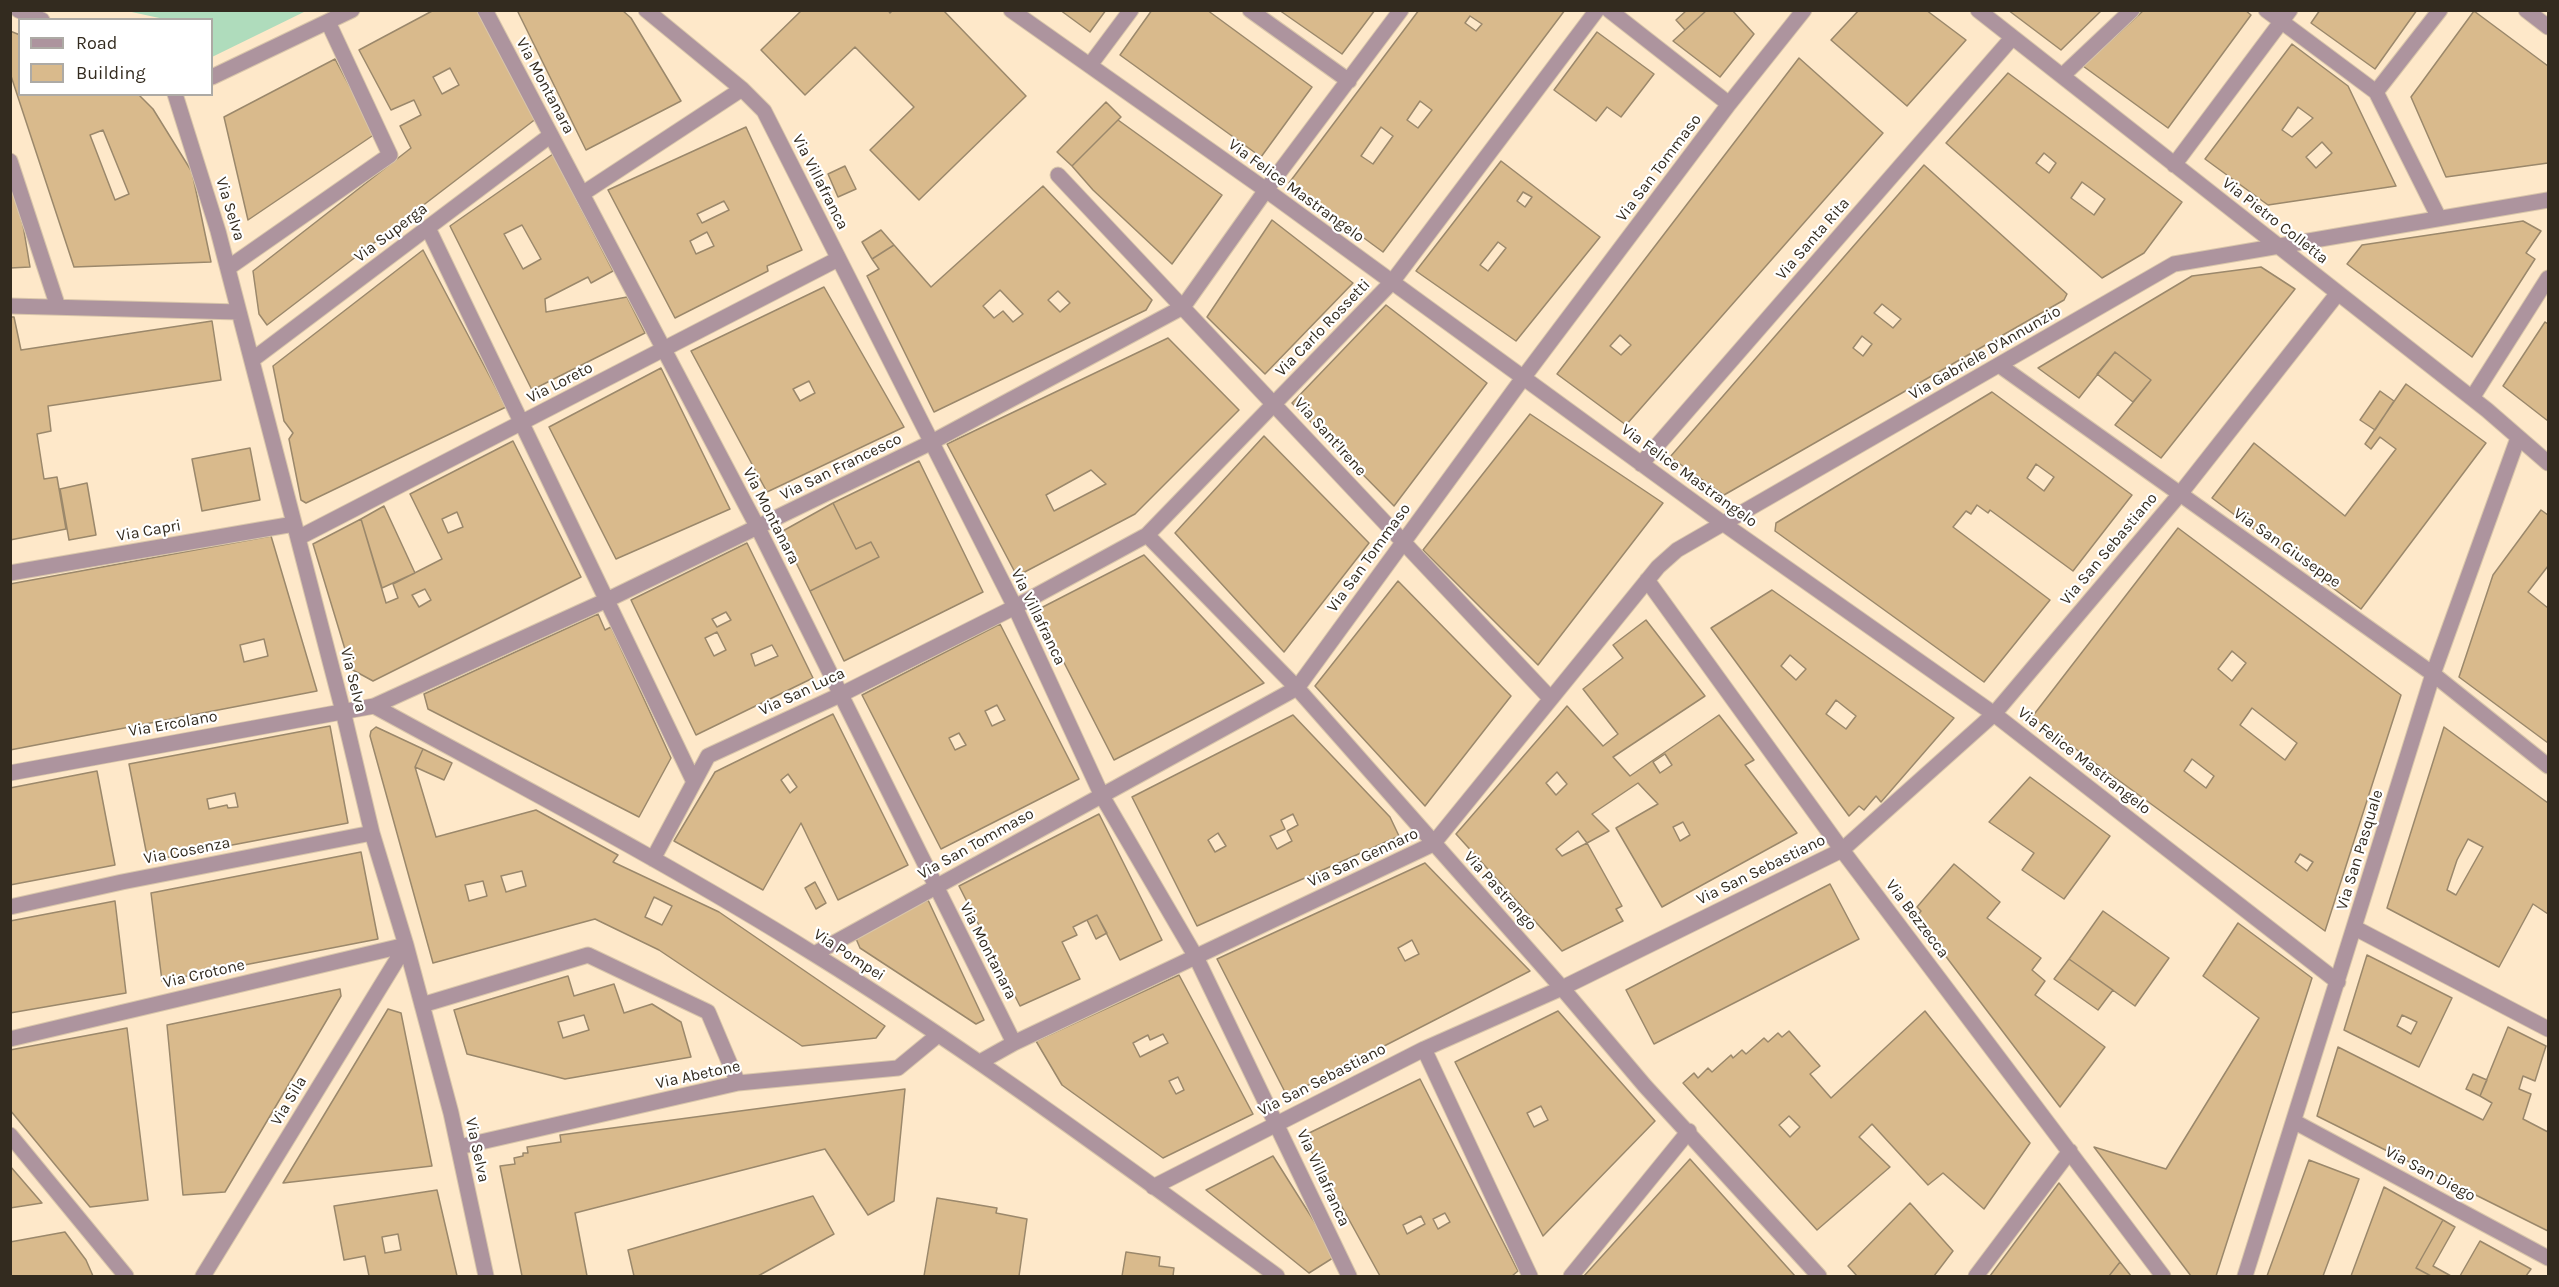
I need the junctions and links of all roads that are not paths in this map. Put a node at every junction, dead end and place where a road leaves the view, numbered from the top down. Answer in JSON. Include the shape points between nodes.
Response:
{"nodes":[{"id":1,"x":18,"y":10,"type":"edge"},
{"id":2,"x":352,"y":10,"type":"edge"},
{"id":3,"x":485,"y":10,"type":"edge"},
{"id":4,"x":646,"y":10,"type":"edge"},
{"id":5,"x":1011,"y":10,"type":"edge"},
{"id":6,"x":1131,"y":10,"type":"edge"},
{"id":7,"x":1250,"y":10,"type":"edge"},
{"id":8,"x":1401,"y":10,"type":"edge"},
{"id":9,"x":1597,"y":10,"type":"edge"},
{"id":10,"x":1609,"y":10,"type":"edge"},
{"id":11,"x":1804,"y":10,"type":"edge"},
{"id":12,"x":1978,"y":10,"type":"edge"},
{"id":13,"x":2132,"y":10,"type":"edge"},
{"id":14,"x":2266,"y":10,"type":"edge"},
{"id":15,"x":2439,"y":10,"type":"edge"},
{"id":16,"x":2526,"y":10,"type":"edge"},
{"id":17,"x":2286,"y":16,"type":"edge"},
{"id":18,"x":37,"y":18,"type":"edge"},
{"id":19,"x":328,"y":22,"type":"junction"},
{"id":20,"x":2548,"y":27,"type":"edge"},
{"id":21,"x":2012,"y":38,"type":"junction"},
{"id":22,"x":1090,"y":65,"type":"junction"},
{"id":23,"x":2062,"y":76,"type":"junction"},
{"id":24,"x":213,"y":77,"type":"edge"},
{"id":25,"x":1348,"y":81,"type":"junction"},
{"id":26,"x":742,"y":89,"type":"junction"},
{"id":27,"x":2376,"y":92,"type":"junction"},
{"id":28,"x":177,"y":96,"type":"edge"},
{"id":29,"x":1729,"y":104,"type":"junction"},
{"id":30,"x":551,"y":135,"type":"junction"},
{"id":31,"x":10,"y":161,"type":"edge"},
{"id":32,"x":2174,"y":165,"type":"junction"},
{"id":33,"x":1058,"y":175,"type":"dead end"},
{"id":34,"x":1266,"y":190,"type":"junction"},
{"id":35,"x":582,"y":194,"type":"junction"},
{"id":36,"x":2548,"y":200,"type":"edge"},
{"id":37,"x":2439,"y":218,"type":"junction"},
{"id":38,"x":428,"y":228,"type":"junction"},
{"id":39,"x":2276,"y":245,"type":"junction"},
{"id":40,"x":838,"y":259,"type":"junction"},
{"id":41,"x":228,"y":268,"type":"junction"},
{"id":42,"x":2548,"y":278,"type":"edge"},
{"id":43,"x":1392,"y":282,"type":"junction"},
{"id":44,"x":2338,"y":293,"type":"junction"},
{"id":45,"x":10,"y":306,"type":"edge"},
{"id":46,"x":58,"y":307,"type":"junction"},
{"id":47,"x":1183,"y":307,"type":"junction"},
{"id":48,"x":239,"y":312,"type":"junction"},
{"id":49,"x":664,"y":349,"type":"junction"},
{"id":50,"x":252,"y":360,"type":"junction"},
{"id":51,"x":1999,"y":365,"type":"junction"},
{"id":52,"x":1523,"y":378,"type":"junction"},
{"id":53,"x":2472,"y":398,"type":"junction"},
{"id":54,"x":1275,"y":404,"type":"junction"},
{"id":55,"x":522,"y":423,"type":"junction"},
{"id":56,"x":2518,"y":438,"type":"junction"},
{"id":57,"x":930,"y":443,"type":"junction"},
{"id":58,"x":2548,"y":463,"type":"edge"},
{"id":59,"x":1641,"y":464,"type":"junction"},
{"id":60,"x":2180,"y":494,"type":"junction"},
{"id":61,"x":1724,"y":524,"type":"junction"},
{"id":62,"x":758,"y":528,"type":"junction"},
{"id":63,"x":296,"y":531,"type":"junction"},
{"id":64,"x":1147,"y":535,"type":"junction"},
{"id":65,"x":1401,"y":543,"type":"junction"},
{"id":66,"x":10,"y":573,"type":"edge"},
{"id":67,"x":1647,"y":580,"type":"junction"},
{"id":68,"x":607,"y":600,"type":"junction"},
{"id":69,"x":1015,"y":607,"type":"junction"},
{"id":70,"x":2433,"y":674,"type":"junction"},
{"id":71,"x":1297,"y":688,"type":"junction"},
{"id":72,"x":840,"y":695,"type":"junction"},
{"id":73,"x":1550,"y":698,"type":"junction"},
{"id":74,"x":374,"y":706,"type":"junction"},
{"id":75,"x":343,"y":711,"type":"junction"},
{"id":76,"x":1994,"y":714,"type":"junction"},
{"id":77,"x":2548,"y":766,"type":"edge"},
{"id":78,"x":10,"y":773,"type":"edge"},
{"id":79,"x":694,"y":782,"type":"junction"},
{"id":80,"x":1102,"y":796,"type":"junction"},
{"id":81,"x":372,"y":833,"type":"junction"},
{"id":82,"x":1434,"y":844,"type":"junction"},
{"id":83,"x":1842,"y":850,"type":"junction"},
{"id":84,"x":653,"y":859,"type":"junction"},
{"id":85,"x":935,"y":887,"type":"junction"},
{"id":86,"x":10,"y":907,"type":"edge"},
{"id":87,"x":2355,"y":928,"type":"junction"},
{"id":88,"x":406,"y":945,"type":"junction"},
{"id":89,"x":814,"y":954,"type":"junction"},
{"id":90,"x":1196,"y":957,"type":"junction"},
{"id":91,"x":2338,"y":982,"type":"junction"},
{"id":92,"x":1562,"y":988,"type":"junction"},
{"id":93,"x":422,"y":1005,"type":"junction"},
{"id":94,"x":2548,"y":1029,"type":"edge"},
{"id":95,"x":938,"y":1035,"type":"junction"},
{"id":96,"x":10,"y":1039,"type":"edge"},
{"id":97,"x":1014,"y":1043,"type":"junction"},
{"id":98,"x":1424,"y":1049,"type":"junction"},
{"id":99,"x":980,"y":1062,"type":"junction"},
{"id":100,"x":738,"y":1083,"type":"junction"},
{"id":101,"x":2295,"y":1122,"type":"junction"},
{"id":102,"x":1276,"y":1123,"type":"junction"},
{"id":103,"x":1689,"y":1131,"type":"junction"},
{"id":104,"x":10,"y":1135,"type":"edge"},
{"id":105,"x":459,"y":1147,"type":"junction"},
{"id":106,"x":2070,"y":1151,"type":"junction"},
{"id":107,"x":1153,"y":1187,"type":"junction"},
{"id":108,"x":2548,"y":1258,"type":"edge"},
{"id":109,"x":126,"y":1276,"type":"edge"},
{"id":110,"x":203,"y":1276,"type":"edge"},
{"id":111,"x":486,"y":1276,"type":"edge"},
{"id":112,"x":1277,"y":1276,"type":"edge"},
{"id":113,"x":1349,"y":1276,"type":"edge"},
{"id":114,"x":1530,"y":1276,"type":"edge"},
{"id":115,"x":1571,"y":1276,"type":"edge"},
{"id":116,"x":1819,"y":1276,"type":"edge"},
{"id":117,"x":1976,"y":1276,"type":"edge"},
{"id":118,"x":2163,"y":1276,"type":"edge"},
{"id":119,"x":2245,"y":1276,"type":"edge"}],
"edges":[{"from":1,"to":18,"type":"street"},
{"from":2,"to":19,"type":"street"},
{"from":3,"to":30,"type":"street","name":"Via Montanara"},
{"from":4,"to":26,"type":"street","name":"Via Villafranca"},
{"from":5,"to":22,"type":"street","name":"Via Felice Mastrangelo"},
{"from":6,"to":22,"type":"street"},
{"from":7,"to":25,"type":"street"},
{"from":8,"to":25,"type":"street","name":"Via San Francesco"},
{"from":9,"to":43,"type":"street","name":"Via Carlo Rossetti"},
{"from":10,"to":29,"type":"street"},
{"from":11,"to":29,"type":"street","name":"Via San Tommaso"},
{"from":12,"to":21,"type":"street","name":"Via Pietro Colletta"},
{"from":13,"to":23,"type":"street"},
{"from":14,"to":17,"type":"street"},
{"from":15,"to":27,"type":"street"},
{"from":16,"to":20,"type":"street"},
{"from":17,"to":27,"type":"street"},
{"from":17,"to":32,"type":"street"},
{"from":19,"to":24,"type":"street"},
{"from":19,"to":41,"type":"street","via":[[390,155]]},
{"from":21,"to":23,"type":"street","name":"Via Pietro Colletta"},
{"from":21,"to":59,"type":"street","name":"Via Santa Rita"},
{"from":22,"to":34,"type":"street","name":"Via Felice Mastrangelo"},
{"from":23,"to":32,"type":"street","name":"Via Pietro Colletta"},
{"from":25,"to":34,"type":"street","name":"Via San Francesco"},
{"from":26,"to":35,"type":"street"},
{"from":26,"to":40,"type":"street","name":"Via Villafranca","via":[[764,111]]},
{"from":27,"to":37,"type":"street"},
{"from":28,"to":41,"type":"street","name":"Via Selva"},
{"from":29,"to":52,"type":"street","name":"Via San Tommaso"},
{"from":30,"to":35,"type":"street","name":"Via Montanara"},
{"from":30,"to":38,"type":"street","name":"Via Superga"},
{"from":31,"to":46,"type":"street"},
{"from":32,"to":39,"type":"street","name":"Via Pietro Colletta"},
{"from":33,"to":47,"type":"street","name":"Via Sant'Irene"},
{"from":34,"to":43,"type":"street","name":"Via Felice Mastrangelo"},
{"from":34,"to":47,"type":"street","name":"Via San Francesco"},
{"from":35,"to":49,"type":"street","name":"Via Montanara"},
{"from":36,"to":37,"type":"street","name":"Via Gabriele D'Annunzio"},
{"from":37,"to":39,"type":"street","name":"Via Gabriele D'Annunzio"},
{"from":38,"to":50,"type":"street","name":"Via Superga"},
{"from":38,"to":55,"type":"street"},
{"from":39,"to":44,"type":"street","name":"Via Pietro Colletta"},
{"from":39,"to":51,"type":"street","name":"Via Gabriele D'Annunzio","via":[[2174,264]]},
{"from":40,"to":49,"type":"street","name":"Via Loreto"},
{"from":40,"to":57,"type":"street","name":"Via Villafranca"},
{"from":41,"to":48,"type":"street","name":"Via Selva"},
{"from":42,"to":53,"type":"street"},
{"from":43,"to":52,"type":"street","name":"Via Felice Mastrangelo"},
{"from":43,"to":54,"type":"street","name":"Via Carlo Rossetti"},
{"from":44,"to":53,"type":"street","name":"Via Pietro Colletta"},
{"from":44,"to":60,"type":"street","name":"Via San Sebastiano"},
{"from":45,"to":46,"type":"street"},
{"from":46,"to":48,"type":"street"},
{"from":47,"to":54,"type":"street","name":"Via Sant'Irene"},
{"from":47,"to":57,"type":"street","name":"Via San Francesco"},
{"from":48,"to":50,"type":"street","name":"Via Selva"},
{"from":49,"to":55,"type":"street","name":"Via Loreto"},
{"from":49,"to":62,"type":"street","name":"Via Montanara"},
{"from":50,"to":63,"type":"street","name":"Via Selva"},
{"from":51,"to":60,"type":"street","name":"Via San Giuseppe"},
{"from":51,"to":61,"type":"street","name":"Via Gabriele D'Annunzio"},
{"from":52,"to":59,"type":"street","name":"Via Felice Mastrangelo"},
{"from":52,"to":65,"type":"street","name":"Via San Tommaso"},
{"from":53,"to":56,"type":"street","name":"Via Pietro Colletta"},
{"from":54,"to":64,"type":"street","name":"Via Carlo Rossetti"},
{"from":54,"to":65,"type":"street","name":"Via Sant'Irene"},
{"from":55,"to":63,"type":"street","name":"Via Loreto"},
{"from":55,"to":68,"type":"street"},
{"from":56,"to":58,"type":"street","name":"Via Pietro Colletta"},
{"from":56,"to":70,"type":"street","name":"Via San Pasquale"},
{"from":57,"to":62,"type":"street","name":"Via San Francesco"},
{"from":57,"to":69,"type":"street","name":"Via Villafranca"},
{"from":59,"to":61,"type":"street","name":"Via Felice Mastrangelo"},
{"from":60,"to":70,"type":"street","name":"Via San Giuseppe"},
{"from":60,"to":76,"type":"street","name":"Via San Sebastiano"},
{"from":61,"to":67,"type":"street","name":"Via San Gennaro","via":[[1677,550]]},
{"from":61,"to":76,"type":"street","name":"Via Felice Mastrangelo"},
{"from":62,"to":68,"type":"street","name":"Via San Francesco"},
{"from":62,"to":72,"type":"street","name":"Via Montanara"},
{"from":63,"to":66,"type":"street","name":"Via Capri"},
{"from":63,"to":75,"type":"street","name":"Via Selva"},
{"from":64,"to":69,"type":"street","name":"Via Carlo Rossetti"},
{"from":64,"to":71,"type":"street","name":"Via Pastrengo"},
{"from":65,"to":71,"type":"street","name":"Via San Tommaso"},
{"from":65,"to":73,"type":"street","name":"Via Sant'Irene"},
{"from":67,"to":73,"type":"street","name":"Via San Gennaro"},
{"from":67,"to":83,"type":"street","name":"Via Bezzecca"},
{"from":68,"to":74,"type":"street","name":"Via San Francesco"},
{"from":68,"to":79,"type":"street"},
{"from":69,"to":72,"type":"street","name":"Via San Luca"},
{"from":69,"to":80,"type":"street","name":"Via Villafranca"},
{"from":70,"to":77,"type":"street","name":"Via San Giuseppe"},
{"from":70,"to":87,"type":"street","name":"Via San Pasquale"},
{"from":71,"to":80,"type":"street","name":"Via San Tommaso"},
{"from":71,"to":82,"type":"street","name":"Via Pastrengo"},
{"from":72,"to":79,"type":"street","name":"Via San Luca","via":[[708,756]]},
{"from":72,"to":85,"type":"street","name":"Via Montanara"},
{"from":73,"to":82,"type":"street","name":"Via San Gennaro"},
{"from":74,"to":75,"type":"street","name":"Via San Francesco"},
{"from":74,"to":84,"type":"street","name":"Via Pompei"},
{"from":75,"to":78,"type":"street","name":"Via Ercolano"},
{"from":75,"to":81,"type":"street","name":"Via Selva"},
{"from":76,"to":83,"type":"street","name":"Via San Sebastiano"},
{"from":76,"to":91,"type":"street","name":"Via Felice Mastrangelo"},
{"from":79,"to":84,"type":"street","name":"Via San Luca"},
{"from":80,"to":85,"type":"street","name":"Via San Tommaso"},
{"from":80,"to":90,"type":"street","name":"Via Villafranca"},
{"from":81,"to":86,"type":"street","name":"Via Cosenza"},
{"from":81,"to":88,"type":"street","name":"Via Selva"},
{"from":82,"to":90,"type":"street","name":"Via San Gennaro"},
{"from":82,"to":92,"type":"street","name":"Via Pastrengo"},
{"from":83,"to":92,"type":"street","name":"Via San Sebastiano"},
{"from":83,"to":106,"type":"street","name":"Via Bezzecca"},
{"from":84,"to":89,"type":"street","name":"Via Pompei"},
{"from":85,"to":89,"type":"street","name":"Via San Tommaso"},
{"from":85,"to":97,"type":"street","name":"Via Montanara"},
{"from":87,"to":91,"type":"street","name":"Via San Pasquale"},
{"from":87,"to":94,"type":"street"},
{"from":88,"to":93,"type":"street","name":"Via Selva"},
{"from":88,"to":96,"type":"street","name":"Via Crotone"},
{"from":88,"to":110,"type":"street","name":"Via Sila"},
{"from":89,"to":95,"type":"street","name":"Via Pompei"},
{"from":90,"to":97,"type":"street","name":"Via San Gennaro"},
{"from":90,"to":102,"type":"street","name":"Via Villafranca"},
{"from":91,"to":101,"type":"street","name":"Via San Pasquale"},
{"from":92,"to":98,"type":"street","name":"Via San Sebastiano"},
{"from":92,"to":103,"type":"street","name":"Via Pastrengo","via":[[1645,1086]]},
{"from":93,"to":100,"type":"street","via":[[588,955],[708,1012]]},
{"from":93,"to":105,"type":"street","name":"Via Selva"},
{"from":95,"to":99,"type":"street","name":"Via Pompei"},
{"from":95,"to":100,"type":"street","name":"Via Abetone","via":[[898,1068]]},
{"from":97,"to":99,"type":"street","name":"Via San Gennaro"},
{"from":98,"to":102,"type":"street","name":"Via San Sebastiano"},
{"from":98,"to":114,"type":"street"},
{"from":99,"to":107,"type":"street","name":"Via Pompei"},
{"from":100,"to":105,"type":"street","name":"Via Abetone"},
{"from":101,"to":108,"type":"street","name":"Via San Diego"},
{"from":101,"to":119,"type":"street","name":"Via San Pasquale"},
{"from":102,"to":107,"type":"street","name":"Via San Sebastiano"},
{"from":102,"to":113,"type":"street","name":"Via Villafranca"},
{"from":103,"to":115,"type":"street"},
{"from":103,"to":116,"type":"street","name":"Via Pastrengo"},
{"from":104,"to":109,"type":"street"},
{"from":105,"to":111,"type":"street","name":"Via Selva"},
{"from":106,"to":117,"type":"street"},
{"from":106,"to":118,"type":"street","name":"Via Bezzecca"},
{"from":107,"to":112,"type":"street","name":"Via Pompei"}]}
